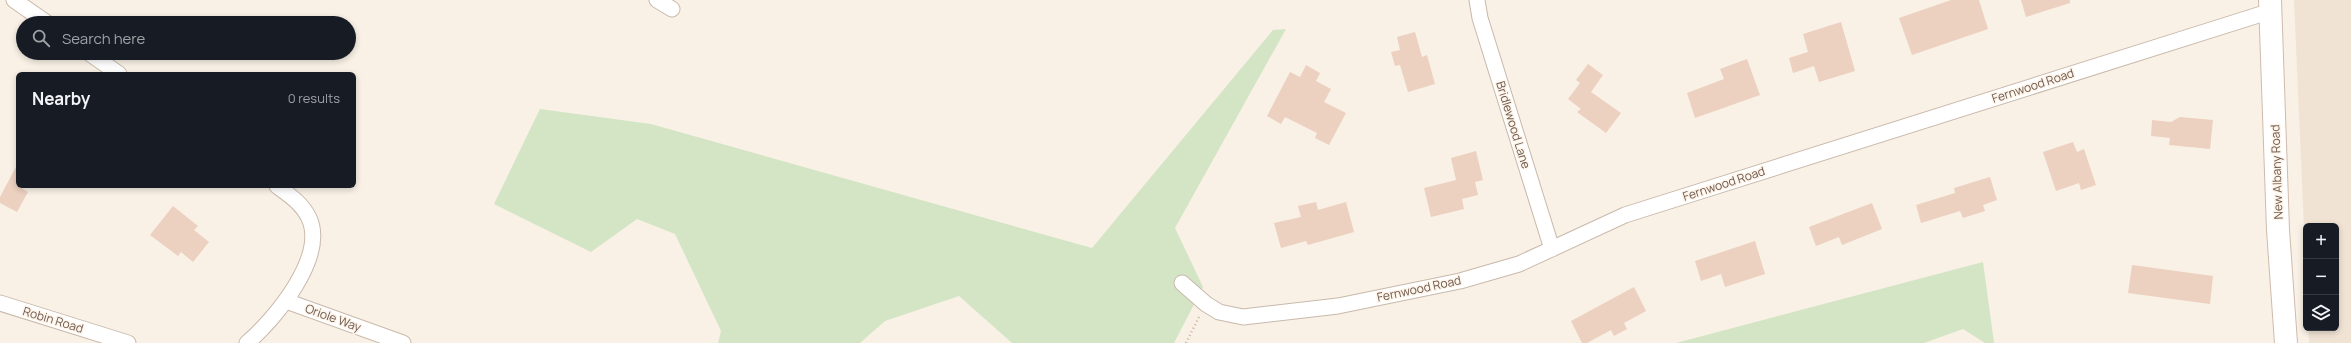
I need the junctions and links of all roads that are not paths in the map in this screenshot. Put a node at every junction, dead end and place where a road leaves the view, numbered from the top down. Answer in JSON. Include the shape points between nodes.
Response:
{"nodes":[{"id":1,"x":14,"y":0,"type":"edge"},
{"id":2,"x":657,"y":0,"type":"edge"},
{"id":3,"x":1478,"y":0,"type":"edge"},
{"id":4,"x":2270,"y":5,"type":"edge"},
{"id":5,"x":672,"y":9,"type":"dead end"},
{"id":6,"x":37,"y":16,"type":"edge"},
{"id":7,"x":99,"y":60,"type":"edge"},
{"id":8,"x":116,"y":72,"type":"edge"},
{"id":9,"x":280,"y":188,"type":"edge"},
{"id":10,"x":1552,"y":249,"type":"junction"},
{"id":11,"x":1182,"y":283,"type":"dead end"},
{"id":12,"x":286,"y":301,"type":"junction"},
{"id":13,"x":0,"y":304,"type":"edge"},
{"id":14,"x":128,"y":343,"type":"edge"},
{"id":15,"x":247,"y":343,"type":"edge"},
{"id":16,"x":403,"y":343,"type":"edge"},
{"id":17,"x":2286,"y":343,"type":"edge"}],
"edges":[{"from":1,"to":6,"type":"street"},
{"from":2,"to":5,"type":"street"},
{"from":3,"to":10,"type":"street","name":"Bridlewood Lane","via":[[1480,18]]},
{"from":4,"to":10,"type":"street","name":"Fernwood Road","via":[[1625,215]]},
{"from":4,"to":17,"type":"main road","name":"New Albany Road","via":[[2278,230]]},
{"from":7,"to":8,"type":"street"},
{"from":9,"to":12,"type":"street","via":[[299,202],[310,218],[313,237],[303,275]]},
{"from":10,"to":11,"type":"street","name":"Fernwood Road","via":[[1519,264],[1460,281],[1338,306],[1243,317],[1219,312]]},
{"from":12,"to":15,"type":"street","via":[[262,331]]},
{"from":12,"to":16,"type":"street","name":"Oriole Way"},
{"from":13,"to":14,"type":"street","name":"Robin Road"}]}
